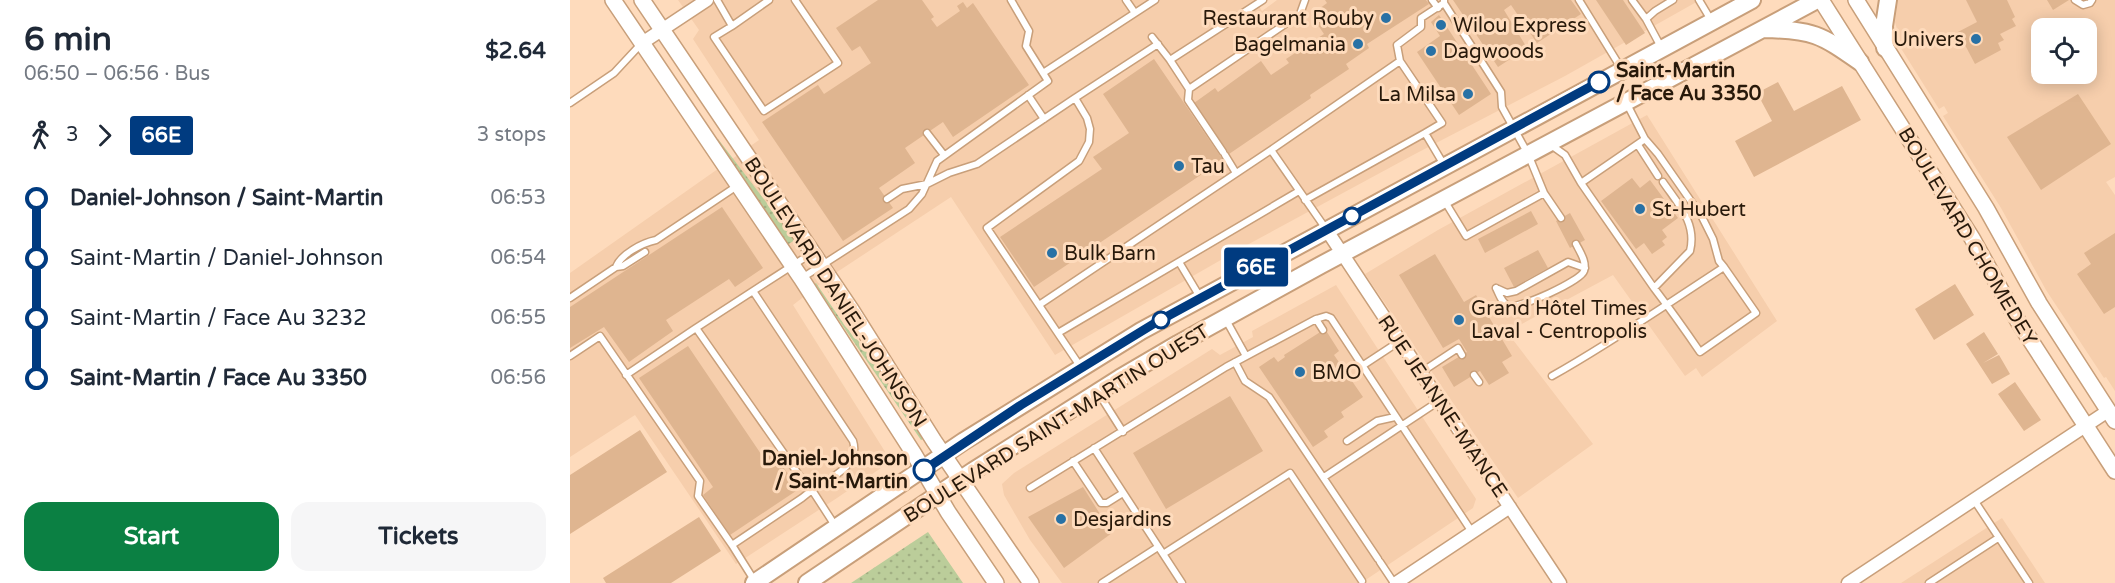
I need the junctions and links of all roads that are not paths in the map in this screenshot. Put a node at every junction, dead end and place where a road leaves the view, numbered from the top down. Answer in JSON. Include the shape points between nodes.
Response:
{"nodes":[{"id":1,"x":613,"y":0,"type":"edge"},
{"id":2,"x":642,"y":0,"type":"edge"},
{"id":3,"x":707,"y":0,"type":"edge"},
{"id":4,"x":717,"y":0,"type":"edge"},
{"id":5,"x":769,"y":0,"type":"edge"},
{"id":6,"x":795,"y":0,"type":"edge"},
{"id":7,"x":1011,"y":0,"type":"edge"},
{"id":8,"x":1126,"y":0,"type":"edge"},
{"id":9,"x":1155,"y":0,"type":"edge"},
{"id":10,"x":1263,"y":0,"type":"edge"},
{"id":11,"x":1305,"y":0,"type":"edge"},
{"id":12,"x":1432,"y":0,"type":"edge"},
{"id":13,"x":1579,"y":0,"type":"edge"},
{"id":14,"x":1632,"y":0,"type":"edge"},
{"id":15,"x":1673,"y":0,"type":"edge"},
{"id":16,"x":1699,"y":0,"type":"edge"},
{"id":17,"x":1752,"y":0,"type":"edge"},
{"id":18,"x":1819,"y":0,"type":"edge"},
{"id":19,"x":1856,"y":0,"type":"edge"},
{"id":20,"x":1888,"y":0,"type":"edge"},
{"id":21,"x":2075,"y":0,"type":"edge"},
{"id":22,"x":2092,"y":0,"type":"edge"},
{"id":23,"x":1444,"y":2,"type":"edge"},
{"id":24,"x":1735,"y":5,"type":"edge"},
{"id":25,"x":1438,"y":8,"type":"junction"},
{"id":26,"x":1135,"y":13,"type":"junction"},
{"id":27,"x":1646,"y":19,"type":"junction"},
{"id":28,"x":1711,"y":21,"type":"junction"},
{"id":29,"x":732,"y":26,"type":"junction"},
{"id":30,"x":1763,"y":29,"type":"junction"},
{"id":31,"x":662,"y":30,"type":"junction"},
{"id":32,"x":1152,"y":37,"type":"dead end"},
{"id":33,"x":642,"y":43,"type":"junction"},
{"id":34,"x":1158,"y":44,"type":"junction"},
{"id":35,"x":1662,"y":48,"type":"junction"},
{"id":36,"x":1885,"y":48,"type":"junction"},
{"id":37,"x":1170,"y":60,"type":"junction"},
{"id":38,"x":1400,"y":61,"type":"junction"},
{"id":39,"x":1860,"y":62,"type":"junction"},
{"id":40,"x":1622,"y":70,"type":"junction"},
{"id":41,"x":1043,"y":73,"type":"junction"},
{"id":42,"x":1189,"y":89,"type":"junction"},
{"id":43,"x":1028,"y":95,"type":"junction"},
{"id":44,"x":1075,"y":98,"type":"junction"},
{"id":45,"x":1626,"y":102,"type":"junction"},
{"id":46,"x":570,"y":103,"type":"edge"},
{"id":47,"x":1044,"y":119,"type":"junction"},
{"id":48,"x":1514,"y":128,"type":"junction"},
{"id":49,"x":927,"y":133,"type":"dead end"},
{"id":50,"x":1425,"y":133,"type":"junction"},
{"id":51,"x":1645,"y":140,"type":"junction"},
{"id":52,"x":1549,"y":143,"type":"junction"},
{"id":53,"x":1638,"y":145,"type":"junction"},
{"id":54,"x":1271,"y":150,"type":"junction"},
{"id":55,"x":1528,"y":154,"type":"junction"},
{"id":56,"x":944,"y":155,"type":"junction"},
{"id":57,"x":1444,"y":166,"type":"junction"},
{"id":58,"x":1236,"y":173,"type":"junction"},
{"id":59,"x":1658,"y":176,"type":"dead end"},
{"id":60,"x":1663,"y":182,"type":"dead end"},
{"id":61,"x":1581,"y":183,"type":"junction"},
{"id":62,"x":927,"y":184,"type":"junction"},
{"id":63,"x":738,"y":185,"type":"junction"},
{"id":64,"x":1299,"y":191,"type":"junction"},
{"id":65,"x":1544,"y":193,"type":"junction"},
{"id":66,"x":887,"y":199,"type":"dead end"},
{"id":67,"x":1443,"y":199,"type":"junction"},
{"id":68,"x":1305,"y":200,"type":"junction"},
{"id":69,"x":1561,"y":218,"type":"dead end"},
{"id":70,"x":1326,"y":229,"type":"junction"},
{"id":71,"x":1576,"y":244,"type":"dead end"},
{"id":72,"x":645,"y":252,"type":"dead end"},
{"id":73,"x":1342,"y":254,"type":"junction"},
{"id":74,"x":816,"y":259,"type":"junction"},
{"id":75,"x":1179,"y":261,"type":"junction"},
{"id":76,"x":616,"y":267,"type":"junction"},
{"id":77,"x":1724,"y":267,"type":"junction"},
{"id":78,"x":1585,"y":268,"type":"junction"},
{"id":79,"x":797,"y":272,"type":"junction"},
{"id":80,"x":1654,"y":288,"type":"junction"},
{"id":81,"x":753,"y":291,"type":"junction"},
{"id":82,"x":570,"y":298,"type":"edge"},
{"id":83,"x":1200,"y":298,"type":"junction"},
{"id":84,"x":1039,"y":305,"type":"junction"},
{"id":85,"x":1667,"y":305,"type":"junction"},
{"id":86,"x":1225,"y":318,"type":"junction"},
{"id":87,"x":1316,"y":319,"type":"junction"},
{"id":88,"x":696,"y":328,"type":"junction"},
{"id":89,"x":1323,"y":330,"type":"dead end"},
{"id":90,"x":1058,"y":333,"type":"junction"},
{"id":91,"x":1400,"y":341,"type":"junction"},
{"id":92,"x":1462,"y":354,"type":"dead end"},
{"id":93,"x":1246,"y":356,"type":"junction"},
{"id":94,"x":570,"y":357,"type":"edge"},
{"id":95,"x":1235,"y":363,"type":"junction"},
{"id":96,"x":1362,"y":366,"type":"junction"},
{"id":97,"x":1081,"y":368,"type":"junction"},
{"id":98,"x":1420,"y":373,"type":"junction"},
{"id":99,"x":626,"y":375,"type":"junction"},
{"id":100,"x":1474,"y":375,"type":"dead end"},
{"id":101,"x":1552,"y":376,"type":"dead end"},
{"id":102,"x":1479,"y":381,"type":"dead end"},
{"id":103,"x":1098,"y":392,"type":"junction"},
{"id":104,"x":1440,"y":401,"type":"junction"},
{"id":105,"x":2113,"y":413,"type":"edge"},
{"id":106,"x":1395,"y":417,"type":"junction"},
{"id":107,"x":2085,"y":426,"type":"junction"},
{"id":108,"x":1402,"y":427,"type":"junction"},
{"id":109,"x":1123,"y":432,"type":"junction"},
{"id":110,"x":1347,"y":441,"type":"dead end"},
{"id":111,"x":1094,"y":448,"type":"junction"},
{"id":112,"x":944,"y":455,"type":"junction"},
{"id":113,"x":1073,"y":461,"type":"junction"},
{"id":114,"x":924,"y":470,"type":"junction"},
{"id":115,"x":2115,"y":471,"type":"edge"},
{"id":116,"x":1324,"y":477,"type":"junction"},
{"id":117,"x":961,"y":479,"type":"junction"},
{"id":118,"x":1030,"y":488,"type":"dead end"},
{"id":119,"x":812,"y":490,"type":"junction"},
{"id":120,"x":1123,"y":493,"type":"junction"},
{"id":121,"x":938,"y":495,"type":"junction"},
{"id":122,"x":1974,"y":500,"type":"junction"},
{"id":123,"x":1510,"y":507,"type":"junction"},
{"id":124,"x":836,"y":527,"type":"junction"},
{"id":125,"x":1472,"y":532,"type":"junction"},
{"id":126,"x":1998,"y":538,"type":"junction"},
{"id":127,"x":732,"y":545,"type":"junction"},
{"id":128,"x":1158,"y":547,"type":"junction"},
{"id":129,"x":1163,"y":554,"type":"junction"},
{"id":130,"x":1362,"y":581,"type":"dead end"},
{"id":131,"x":755,"y":582,"type":"edge"},
{"id":132,"x":807,"y":583,"type":"edge"},
{"id":133,"x":996,"y":583,"type":"edge"},
{"id":134,"x":1031,"y":583,"type":"edge"},
{"id":135,"x":1102,"y":583,"type":"edge"},
{"id":136,"x":1182,"y":583,"type":"edge"},
{"id":137,"x":1395,"y":583,"type":"edge"},
{"id":138,"x":1560,"y":583,"type":"edge"},
{"id":139,"x":1848,"y":583,"type":"edge"},
{"id":140,"x":1929,"y":583,"type":"edge"},
{"id":141,"x":2029,"y":583,"type":"edge"}],
"edges":[{"from":1,"to":33,"type":"street","name":"BOULEVARD DANIEL-JOHNSON"},
{"from":2,"to":31,"type":"street","name":"BOULEVARD DANIEL-JOHNSON"},
{"from":3,"to":31,"type":"street"},
{"from":4,"to":29,"type":"lane"},
{"from":5,"to":29,"type":"lane"},
{"from":6,"to":29,"type":"lane","via":[[838,63],[764,111],[714,37]]},
{"from":7,"to":41,"type":"lane","via":[[1029,31],[1026,46]]},
{"from":8,"to":26,"type":"lane"},
{"from":9,"to":26,"type":"lane"},
{"from":10,"to":37,"type":"lane"},
{"from":11,"to":42,"type":"lane","via":[[1300,14]]},
{"from":12,"to":25,"type":"lane"},
{"from":13,"to":40,"type":"lane"},
{"from":14,"to":27,"type":"lane"},
{"from":15,"to":27,"type":"lane"},
{"from":16,"to":28,"type":"lane"},
{"from":17,"to":24,"type":"main road","name":"BOULEVARD SAINT-MARTIN OUEST"},
{"from":18,"to":30,"type":"main road","name":"BOULEVARD SAINT-MARTIN OUEST"},
{"from":18,"to":39,"type":"street","name":"BOULEVARD CHOMEDEY"},
{"from":19,"to":36,"type":"street","name":"BOULEVARD CHOMEDEY"},
{"from":20,"to":36,"type":"main road"},
{"from":21,"to":22,"type":"lane","via":[[2083,5]]},
{"from":23,"to":25,"type":"lane"},
{"from":23,"to":48,"type":"lane","via":[[1501,92],[1502,106]]},
{"from":24,"to":28,"type":"main road","name":"BOULEVARD SAINT-MARTIN OUEST"},
{"from":25,"to":38,"type":"lane","via":[[1421,18],[1421,27],[1398,45]]},
{"from":26,"to":41,"type":"lane"},
{"from":27,"to":35,"type":"lane"},
{"from":28,"to":35,"type":"main road","name":"BOULEVARD SAINT-MARTIN OUEST"},
{"from":30,"to":39,"type":"main road","via":[[1809,32],[1829,40]]},
{"from":30,"to":45,"type":"main road","name":"BOULEVARD SAINT-MARTIN OUEST"},
{"from":31,"to":33,"type":"street"},
{"from":31,"to":74,"type":"street","name":"BOULEVARD DANIEL-JOHNSON"},
{"from":32,"to":34,"type":"lane"},
{"from":33,"to":46,"type":"lane","via":[[621,67]]},
{"from":33,"to":63,"type":"street","name":"BOULEVARD DANIEL-JOHNSON"},
{"from":34,"to":37,"type":"lane"},
{"from":34,"to":44,"type":"lane"},
{"from":35,"to":40,"type":"main road","name":"BOULEVARD SAINT-MARTIN OUEST"},
{"from":36,"to":105,"type":"street","name":"BOULEVARD CHOMEDEY","via":[[1986,207],[2039,303]]},
{"from":37,"to":42,"type":"lane"},
{"from":38,"to":50,"type":"lane","via":[[1442,123]]},
{"from":38,"to":54,"type":"lane"},
{"from":39,"to":107,"type":"street","name":"BOULEVARD CHOMEDEY"},
{"from":40,"to":48,"type":"main road","name":"BOULEVARD SAINT-MARTIN OUEST"},
{"from":41,"to":43,"type":"lane","via":[[1048,81]]},
{"from":42,"to":58,"type":"lane","via":[[1188,100]]},
{"from":43,"to":47,"type":"lane"},
{"from":43,"to":56,"type":"lane"},
{"from":44,"to":47,"type":"lane"},
{"from":44,"to":84,"type":"lane","via":[[1090,129],[1089,142],[1079,161],[987,228]]},
{"from":45,"to":51,"type":"lane"},
{"from":45,"to":52,"type":"main road","name":"BOULEVARD SAINT-MARTIN OUEST"},
{"from":47,"to":62,"type":"lane","via":[[977,164]]},
{"from":48,"to":55,"type":"lane"},
{"from":48,"to":57,"type":"main road","name":"BOULEVARD SAINT-MARTIN OUEST"},
{"from":49,"to":56,"type":"lane"},
{"from":50,"to":57,"type":"lane"},
{"from":50,"to":68,"type":"lane"},
{"from":51,"to":53,"type":"lane"},
{"from":51,"to":77,"type":"lane","via":[[1702,217]]},
{"from":52,"to":55,"type":"main road","name":"BOULEVARD SAINT-MARTIN OUEST"},
{"from":52,"to":61,"type":"lane","via":[[1564,155]]},
{"from":53,"to":59,"type":"lane"},
{"from":53,"to":61,"type":"lane"},
{"from":54,"to":58,"type":"lane"},
{"from":54,"to":64,"type":"lane"},
{"from":55,"to":65,"type":"lane"},
{"from":55,"to":67,"type":"main road","name":"BOULEVARD SAINT-MARTIN OUEST"},
{"from":56,"to":62,"type":"lane","via":[[933,167]]},
{"from":57,"to":70,"type":"main road","name":"BOULEVARD SAINT-MARTIN OUEST"},
{"from":58,"to":84,"type":"lane"},
{"from":60,"to":80,"type":"lane","via":[[1688,218],[1691,244],[1690,251]]},
{"from":61,"to":80,"type":"lane"},
{"from":62,"to":66,"type":"lane","via":[[902,189]]},
{"from":62,"to":74,"type":"lane","via":[[909,209]]},
{"from":63,"to":76,"type":"lane","via":[[619,260]]},
{"from":63,"to":79,"type":"street","name":"BOULEVARD DANIEL-JOHNSON"},
{"from":64,"to":68,"type":"lane"},
{"from":64,"to":75,"type":"lane"},
{"from":65,"to":67,"type":"lane","via":[[1466,236]]},
{"from":65,"to":69,"type":"lane"},
{"from":67,"to":73,"type":"main road","name":"BOULEVARD SAINT-MARTIN OUEST"},
{"from":68,"to":70,"type":"lane"},
{"from":70,"to":73,"type":"street","name":"RUE JEANNE-MANCE"},
{"from":70,"to":83,"type":"main road","name":"BOULEVARD SAINT-MARTIN OUEST"},
{"from":71,"to":78,"type":"lane"},
{"from":72,"to":76,"type":"lane"},
{"from":73,"to":86,"type":"main road","name":"BOULEVARD SAINT-MARTIN OUEST"},
{"from":73,"to":91,"type":"street","name":"RUE JEANNE-MANCE"},
{"from":74,"to":79,"type":"lane"},
{"from":74,"to":79,"type":"lane"},
{"from":74,"to":112,"type":"street","name":"BOULEVARD DANIEL-JOHNSON"},
{"from":75,"to":83,"type":"lane"},
{"from":75,"to":90,"type":"lane"},
{"from":76,"to":82,"type":"lane"},
{"from":77,"to":85,"type":"lane"},
{"from":77,"to":85,"type":"lane","via":[[1756,313],[1700,352]]},
{"from":78,"to":78,"type":"lane","via":[[1571,262],[1516,291],[1507,293],[1496,288],[1504,303],[1515,307],[1550,293],[1578,277]]},
{"from":79,"to":81,"type":"lane"},
{"from":79,"to":114,"type":"street","name":"BOULEVARD DANIEL-JOHNSON"},
{"from":80,"to":85,"type":"lane"},
{"from":81,"to":88,"type":"lane"},
{"from":81,"to":119,"type":"lane","via":[[855,446],[848,465]]},
{"from":83,"to":97,"type":"main road","name":"BOULEVARD SAINT-MARTIN OUEST"},
{"from":84,"to":90,"type":"lane"},
{"from":85,"to":101,"type":"lane"},
{"from":86,"to":93,"type":"lane"},
{"from":86,"to":103,"type":"main road","name":"BOULEVARD SAINT-MARTIN OUEST"},
{"from":87,"to":89,"type":"lane"},
{"from":87,"to":93,"type":"lane"},
{"from":87,"to":96,"type":"lane","via":[[1331,318]]},
{"from":88,"to":99,"type":"lane"},
{"from":88,"to":119,"type":"lane"},
{"from":90,"to":97,"type":"lane"},
{"from":91,"to":96,"type":"lane"},
{"from":91,"to":98,"type":"street","name":"RUE JEANNE-MANCE"},
{"from":92,"to":98,"type":"lane","via":[[1458,348]]},
{"from":93,"to":95,"type":"lane"},
{"from":94,"to":99,"type":"lane","via":[[600,336]]},
{"from":95,"to":109,"type":"lane"},
{"from":95,"to":116,"type":"lane","via":[[1245,381],[1269,397]]},
{"from":96,"to":106,"type":"lane"},
{"from":97,"to":112,"type":"main road","name":"BOULEVARD SAINT-MARTIN OUEST"},
{"from":98,"to":104,"type":"street","name":"RUE JEANNE-MANCE"},
{"from":99,"to":127,"type":"lane","via":[[700,481],[698,496]]},
{"from":100,"to":102,"type":"lane"},
{"from":103,"to":109,"type":"lane"},
{"from":103,"to":117,"type":"main road","name":"BOULEVARD SAINT-MARTIN OUEST"},
{"from":104,"to":108,"type":"lane"},
{"from":104,"to":123,"type":"street","name":"RUE JEANNE-MANCE"},
{"from":105,"to":107,"type":"street"},
{"from":106,"to":108,"type":"lane"},
{"from":106,"to":110,"type":"lane","via":[[1377,421]]},
{"from":107,"to":115,"type":"street","name":"BOULEVARD CHOMEDEY"},
{"from":107,"to":122,"type":"street"},
{"from":108,"to":116,"type":"lane"},
{"from":108,"to":125,"type":"lane"},
{"from":109,"to":111,"type":"lane"},
{"from":111,"to":113,"type":"lane"},
{"from":111,"to":120,"type":"lane"},
{"from":112,"to":114,"type":"main road","name":"BOULEVARD SAINT-MARTIN OUEST"},
{"from":112,"to":117,"type":"street","name":"BOULEVARD DANIEL-JOHNSON"},
{"from":113,"to":118,"type":"lane"},
{"from":113,"to":120,"type":"lane","via":[[1101,503]]},
{"from":114,"to":121,"type":"street","name":"BOULEVARD DANIEL-JOHNSON"},
{"from":114,"to":124,"type":"main road","name":"BOULEVARD SAINT-MARTIN OUEST"},
{"from":116,"to":137,"type":"lane"},
{"from":117,"to":121,"type":"main road","name":"BOULEVARD SAINT-MARTIN OUEST"},
{"from":117,"to":134,"type":"street","name":"BOULEVARD DANIEL-JOHNSON"},
{"from":119,"to":124,"type":"lane"},
{"from":119,"to":127,"type":"lane"},
{"from":120,"to":128,"type":"lane"},
{"from":121,"to":132,"type":"main road","name":"BOULEVARD SAINT-MARTIN OUEST"},
{"from":121,"to":133,"type":"street","name":"BOULEVARD DANIEL-JOHNSON"},
{"from":122,"to":126,"type":"lane"},
{"from":122,"to":139,"type":"street"},
{"from":123,"to":125,"type":"street"},
{"from":123,"to":138,"type":"street","name":"RUE JEANNE-MANCE"},
{"from":124,"to":131,"type":"main road","name":"BOULEVARD SAINT-MARTIN OUEST"},
{"from":125,"to":137,"type":"street"},
{"from":126,"to":140,"type":"lane"},
{"from":126,"to":141,"type":"lane"},
{"from":127,"to":131,"type":"lane"},
{"from":128,"to":129,"type":"lane"},
{"from":128,"to":135,"type":"lane","via":[[1139,555]]},
{"from":129,"to":130,"type":"lane","via":[[1290,472]]},
{"from":129,"to":136,"type":"lane"}]}
